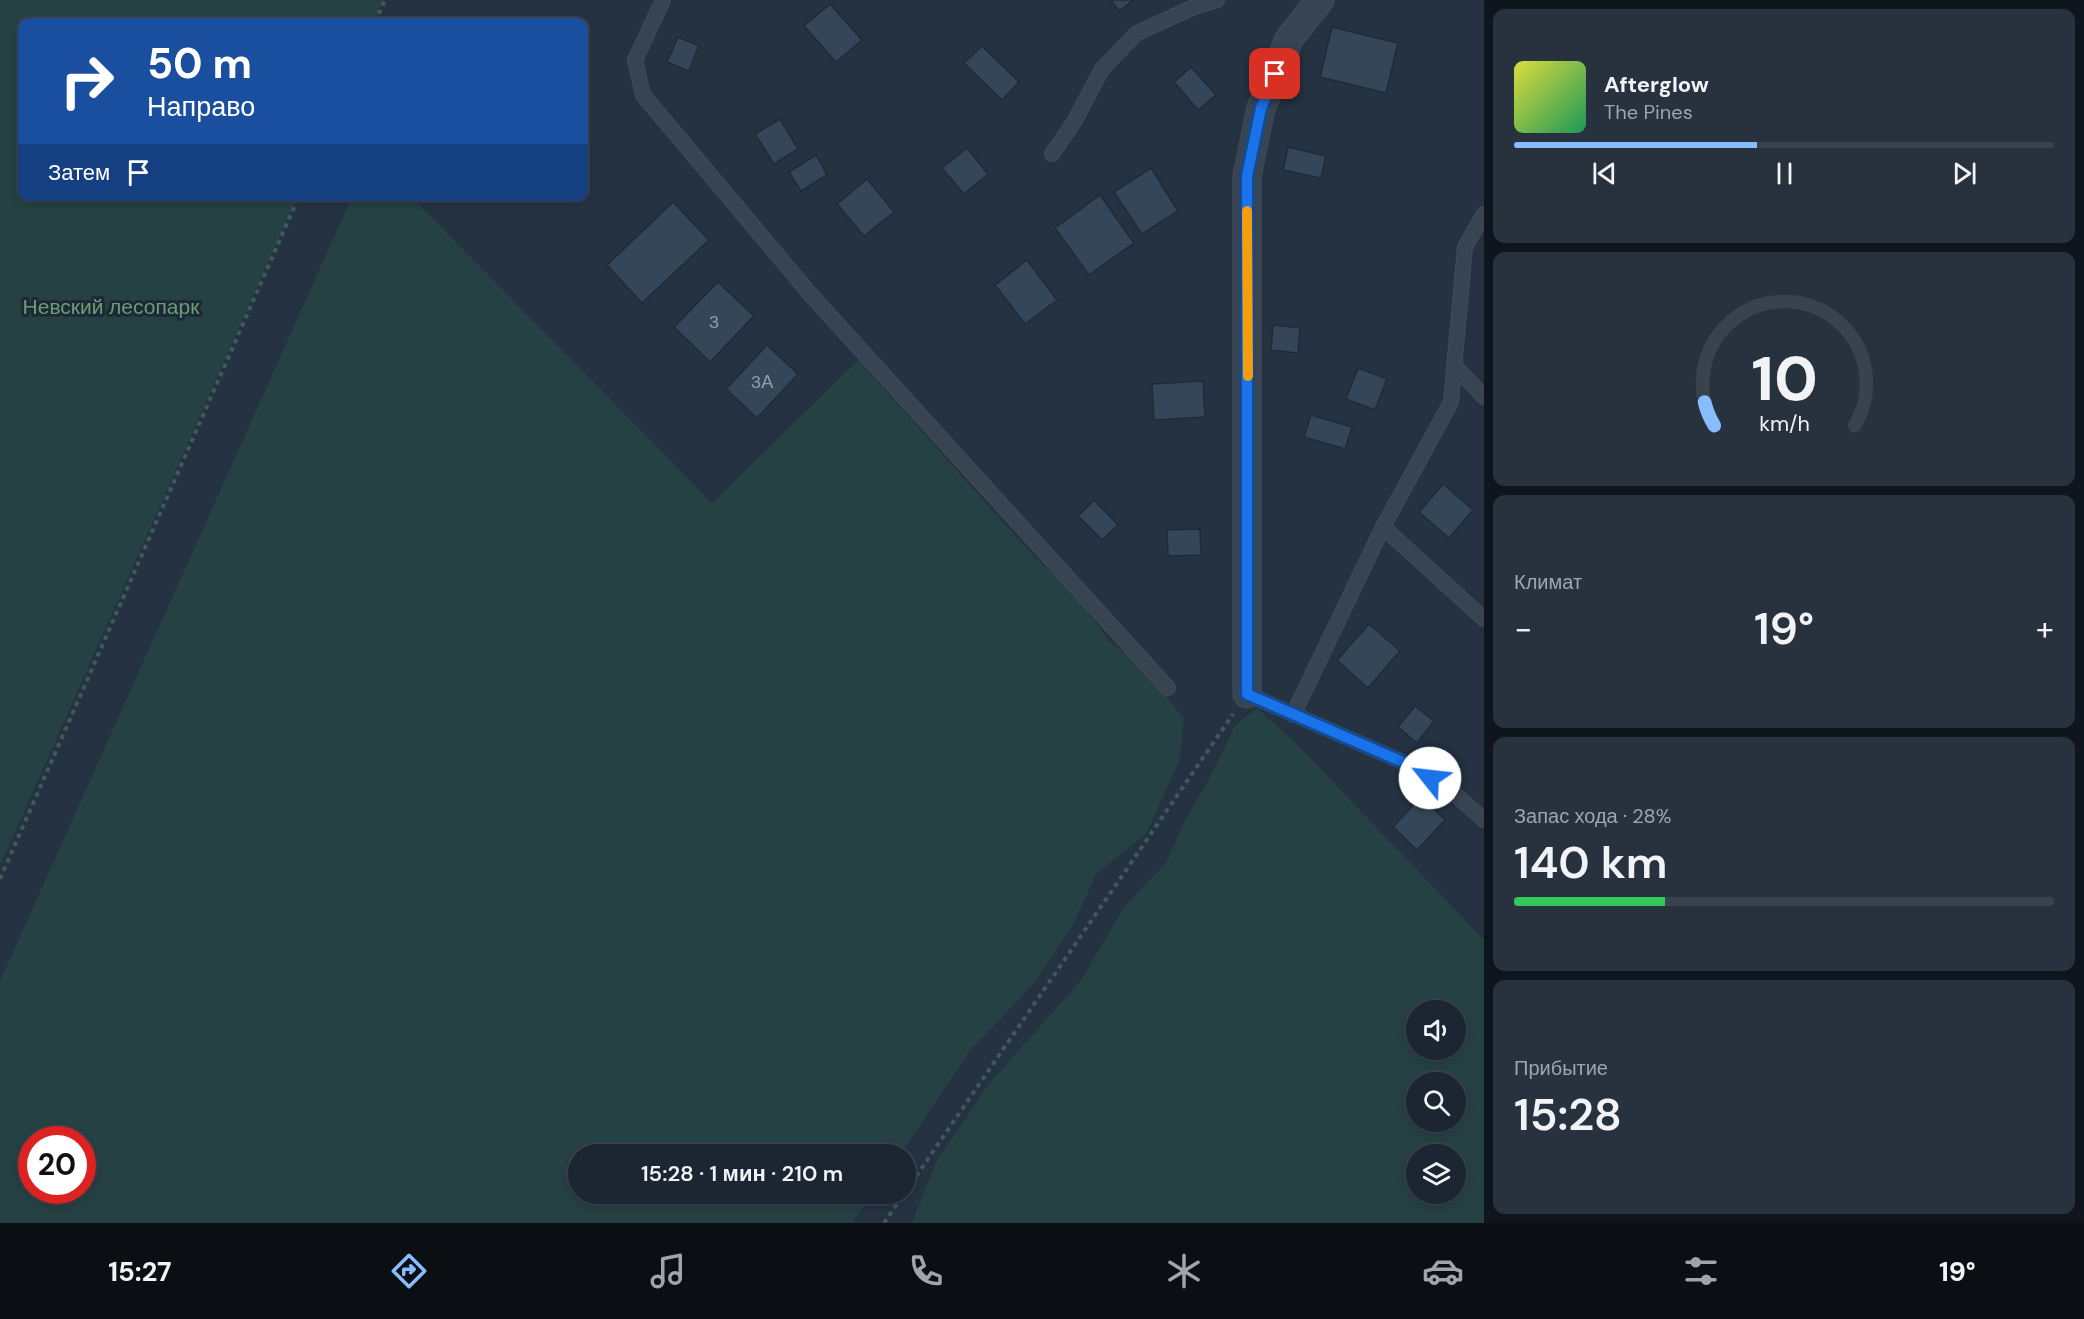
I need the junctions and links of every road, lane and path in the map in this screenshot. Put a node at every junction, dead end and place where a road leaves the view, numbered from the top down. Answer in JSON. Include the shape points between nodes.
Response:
{"nodes":[{"id":1,"x":385,"y":0,"type":"edge"},
{"id":2,"x":663,"y":0,"type":"edge"},
{"id":3,"x":1217,"y":0,"type":"edge"},
{"id":4,"x":1320,"y":0,"type":"edge"},
{"id":5,"x":377,"y":18,"type":"edge"},
{"id":6,"x":1052,"y":154,"type":"dead end"},
{"id":7,"x":297,"y":201,"type":"edge"},
{"id":8,"x":1484,"y":214,"type":"edge"},
{"id":9,"x":1455,"y":366,"type":"junction"},
{"id":10,"x":1484,"y":397,"type":"edge"},
{"id":11,"x":1383,"y":527,"type":"junction"},
{"id":12,"x":1484,"y":619,"type":"edge"},
{"id":13,"x":1168,"y":688,"type":"dead end"},
{"id":14,"x":1247,"y":694,"type":"junction"},
{"id":15,"x":1293,"y":715,"type":"junction"},
{"id":16,"x":1484,"y":820,"type":"edge"},
{"id":17,"x":0,"y":879,"type":"edge"},
{"id":18,"x":916,"y":1176,"type":"edge"},
{"id":19,"x":897,"y":1204,"type":"edge"},
{"id":20,"x":884,"y":1223,"type":"edge"}],
"edges":[{"from":1,"to":5,"type":"path"},
{"from":2,"to":13,"type":"lane","via":[[635,60],[643,95],[811,295]]},
{"from":3,"to":6,"type":"lane","via":[[1137,33],[1102,69]]},
{"from":4,"to":14,"type":"street","via":[[1289,39],[1261,108],[1247,176]]},
{"from":7,"to":17,"type":"path"},
{"from":8,"to":9,"type":"lane","via":[[1465,248]]},
{"from":9,"to":10,"type":"lane"},
{"from":9,"to":11,"type":"lane","via":[[1451,402]]},
{"from":11,"to":12,"type":"lane"},
{"from":11,"to":15,"type":"lane"},
{"from":14,"to":15,"type":"lane"},
{"from":14,"to":18,"type":"path"},
{"from":15,"to":16,"type":"lane","via":[[1412,766],[1449,789]]},
{"from":19,"to":20,"type":"path"}]}
